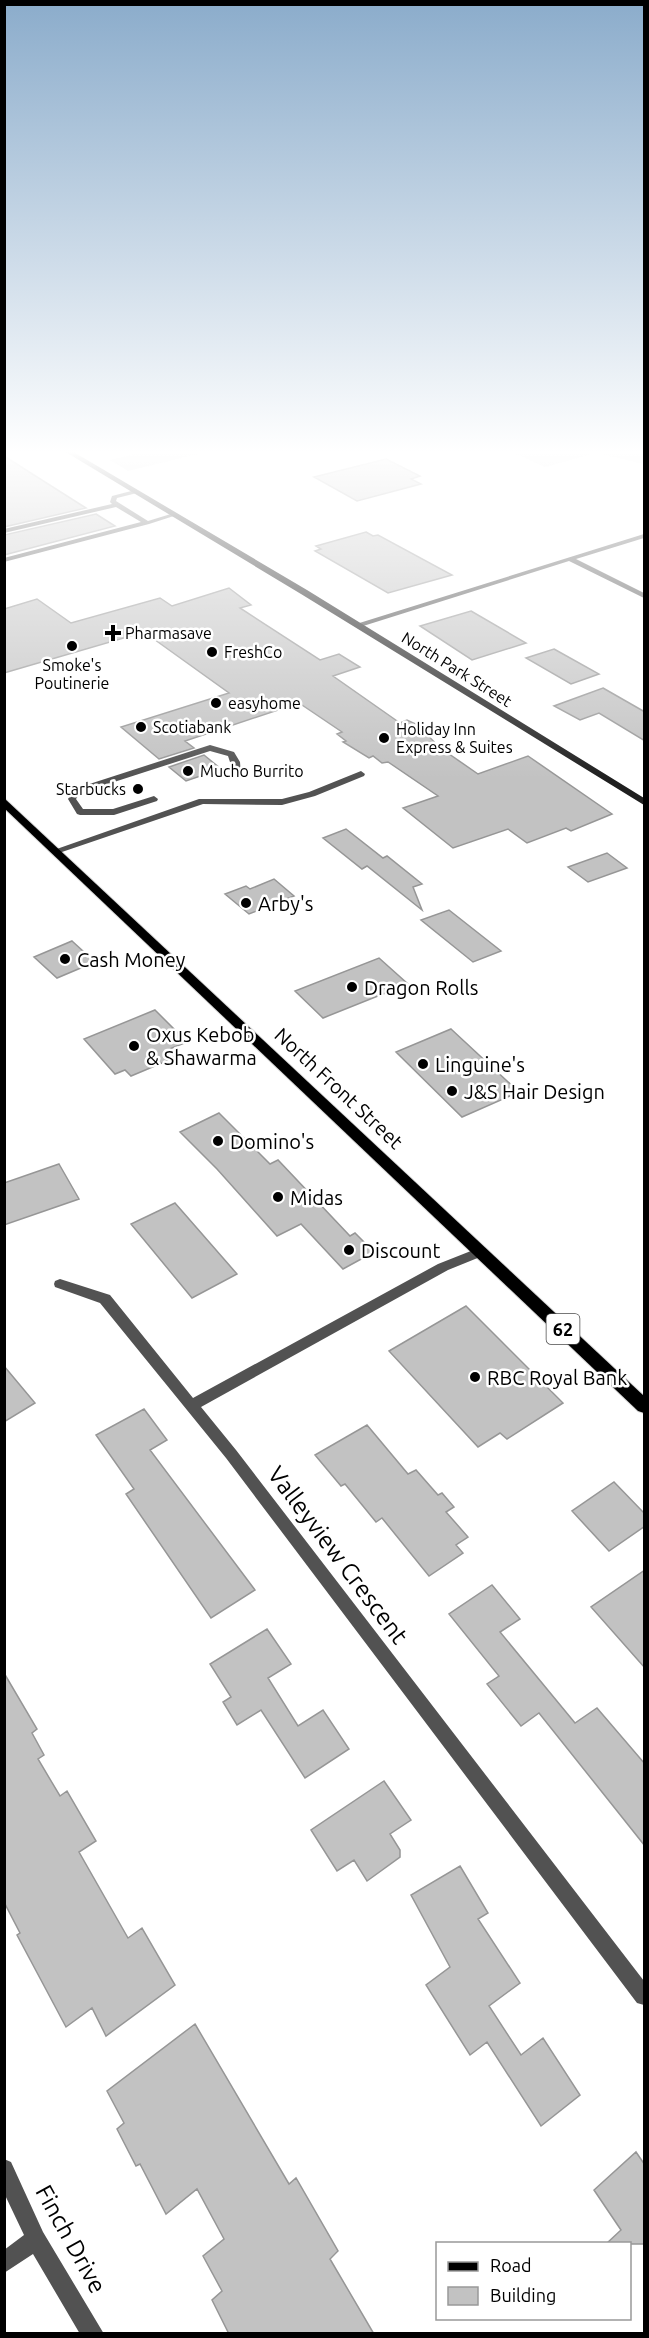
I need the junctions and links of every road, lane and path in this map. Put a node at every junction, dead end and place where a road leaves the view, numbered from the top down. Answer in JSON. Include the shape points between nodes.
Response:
{"nodes":[{"id":1,"x":249,"y":560,"type":"edge"},
{"id":2,"x":572,"y":560,"type":"joint"},
{"id":3,"x":645,"y":596,"type":"edge"},
{"id":4,"x":357,"y":625,"type":"junction"},
{"id":5,"x":238,"y":774,"type":"dead end"},
{"id":6,"x":362,"y":774,"type":"dead end"},
{"id":7,"x":154,"y":799,"type":"dead end"},
{"id":8,"x":645,"y":802,"type":"edge"},
{"id":9,"x":6,"y":804,"type":"edge"},
{"id":10,"x":56,"y":851,"type":"junction"},
{"id":11,"x":481,"y":1252,"type":"junction"},
{"id":12,"x":60,"y":1284,"type":"dead end"},
{"id":13,"x":191,"y":1406,"type":"junction"},
{"id":14,"x":645,"y":1406,"type":"edge"},
{"id":15,"x":645,"y":1996,"type":"edge"},
{"id":16,"x":4,"y":2169,"type":"edge"},
{"id":17,"x":36,"y":2239,"type":"junction"},
{"id":18,"x":4,"y":2263,"type":"edge"},
{"id":19,"x":93,"y":2334,"type":"edge"}],
"edges":[{"from":1,"to":4,"type":"street","name":"North Park Street"},
{"from":2,"to":3,"type":"street"},
{"from":2,"to":4,"type":"street"},
{"from":4,"to":8,"type":"street","name":"North Park Street"},
{"from":5,"to":7,"type":"street","via":[[236,760],[227,750],[210,748],[77,791],[72,799],[80,812],[114,812]]},
{"from":6,"to":10,"type":"street","via":[[284,802],[202,801]]},
{"from":9,"to":10,"type":"main road","name":"North Front Street","number":"62"},
{"from":10,"to":11,"type":"main road","name":"North Front Street","number":"62"},
{"from":11,"to":13,"type":"street","via":[[443,1267]]},
{"from":11,"to":14,"type":"main road","name":"North Front Street","number":"62"},
{"from":12,"to":13,"type":"street","name":"Valleyview Crescent","via":[[105,1299]]},
{"from":13,"to":15,"type":"street","name":"Valleyview Crescent"},
{"from":16,"to":17,"type":"street","name":"Finch Drive"},
{"from":17,"to":18,"type":"street"},
{"from":17,"to":19,"type":"street","name":"Finch Drive"}]}
